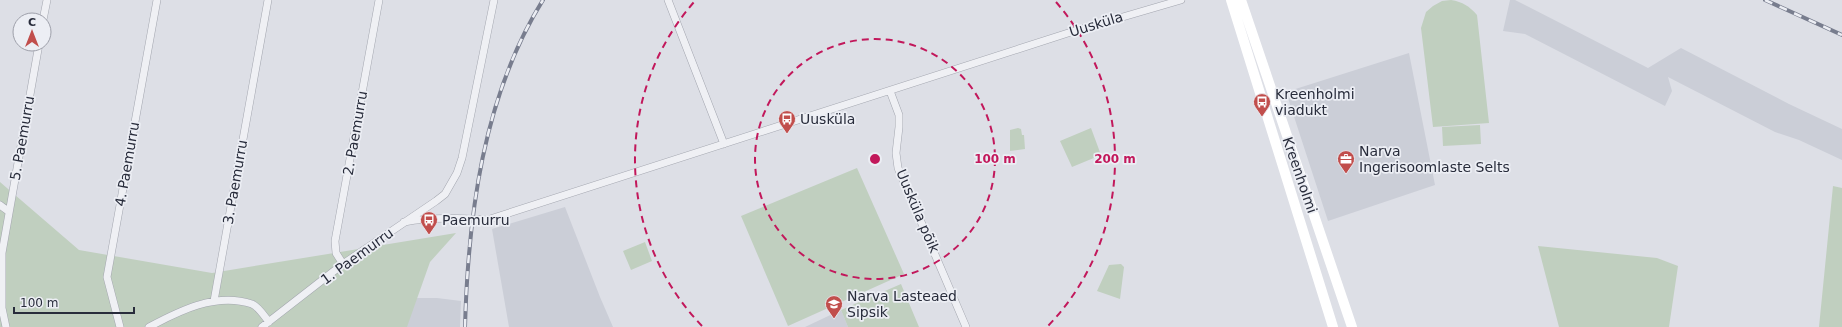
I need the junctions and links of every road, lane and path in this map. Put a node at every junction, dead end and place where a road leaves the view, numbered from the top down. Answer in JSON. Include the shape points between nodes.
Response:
{"nodes":[{"id":1,"x":47,"y":0,"type":"edge"},
{"id":2,"x":157,"y":0,"type":"edge"},
{"id":3,"x":268,"y":0,"type":"edge"},
{"id":4,"x":379,"y":0,"type":"edge"},
{"id":5,"x":494,"y":0,"type":"edge"},
{"id":6,"x":668,"y":0,"type":"edge"},
{"id":7,"x":1181,"y":0,"type":"edge"},
{"id":8,"x":1232,"y":0,"type":"edge"},
{"id":9,"x":1241,"y":0,"type":"edge"},
{"id":10,"x":45,"y":12,"type":"edge"},
{"id":11,"x":38,"y":52,"type":"edge"},
{"id":12,"x":890,"y":91,"type":"junction"},
{"id":13,"x":724,"y":144,"type":"junction"},
{"id":14,"x":0,"y":204,"type":"edge"},
{"id":15,"x":8,"y":211,"type":"junction"},
{"id":16,"x":464,"y":217,"type":"joint"},
{"id":17,"x":404,"y":222,"type":"junction"},
{"id":18,"x":343,"y":264,"type":"junction"},
{"id":19,"x":214,"y":301,"type":"junction"},
{"id":20,"x":269,"y":322,"type":"junction"},
{"id":21,"x":6,"y":327,"type":"edge"},
{"id":22,"x":120,"y":327,"type":"edge"},
{"id":23,"x":149,"y":327,"type":"edge"},
{"id":24,"x":262,"y":327,"type":"edge"},
{"id":25,"x":966,"y":327,"type":"edge"},
{"id":26,"x":1333,"y":327,"type":"edge"},
{"id":27,"x":1352,"y":327,"type":"edge"}],
"edges":[{"from":1,"to":10,"type":"street"},
{"from":2,"to":22,"type":"street","name":"4. Paemurru","via":[[107,277]]},
{"from":3,"to":19,"type":"street","name":"3. Paemurru"},
{"from":4,"to":18,"type":"street","name":"2. Paemurru","via":[[335,241],[336,253]]},
{"from":5,"to":17,"type":"street","via":[[457,173],[445,194]]},
{"from":6,"to":13,"type":"street"},
{"from":7,"to":12,"type":"street","name":"Uusküla","via":[[1075,31]]},
{"from":8,"to":26,"type":"main road","name":"Kreenholmi"},
{"from":9,"to":27,"type":"main road","name":"Kreenholmi"},
{"from":11,"to":15,"type":"street","name":"5. Paemurru"},
{"from":12,"to":13,"type":"street","name":"Uusküla"},
{"from":12,"to":25,"type":"street","name":"Uusküla põik","via":[[899,115],[896,153],[898,168]]},
{"from":13,"to":16,"type":"street","name":"Uusküla","via":[[487,220]]},
{"from":14,"to":15,"type":"street"},
{"from":15,"to":21,"type":"street","name":"5. Paemurru","via":[[2,253],[2,308]]},
{"from":16,"to":17,"type":"street","name":"1. Paemurru"},
{"from":17,"to":18,"type":"street","name":"1. Paemurru"},
{"from":18,"to":20,"type":"street","name":"1. Paemurru"},
{"from":19,"to":20,"type":"street","via":[[253,304]]},
{"from":19,"to":23,"type":"street","via":[[181,311]]},
{"from":20,"to":24,"type":"street","name":"1. Paemurru"}]}
